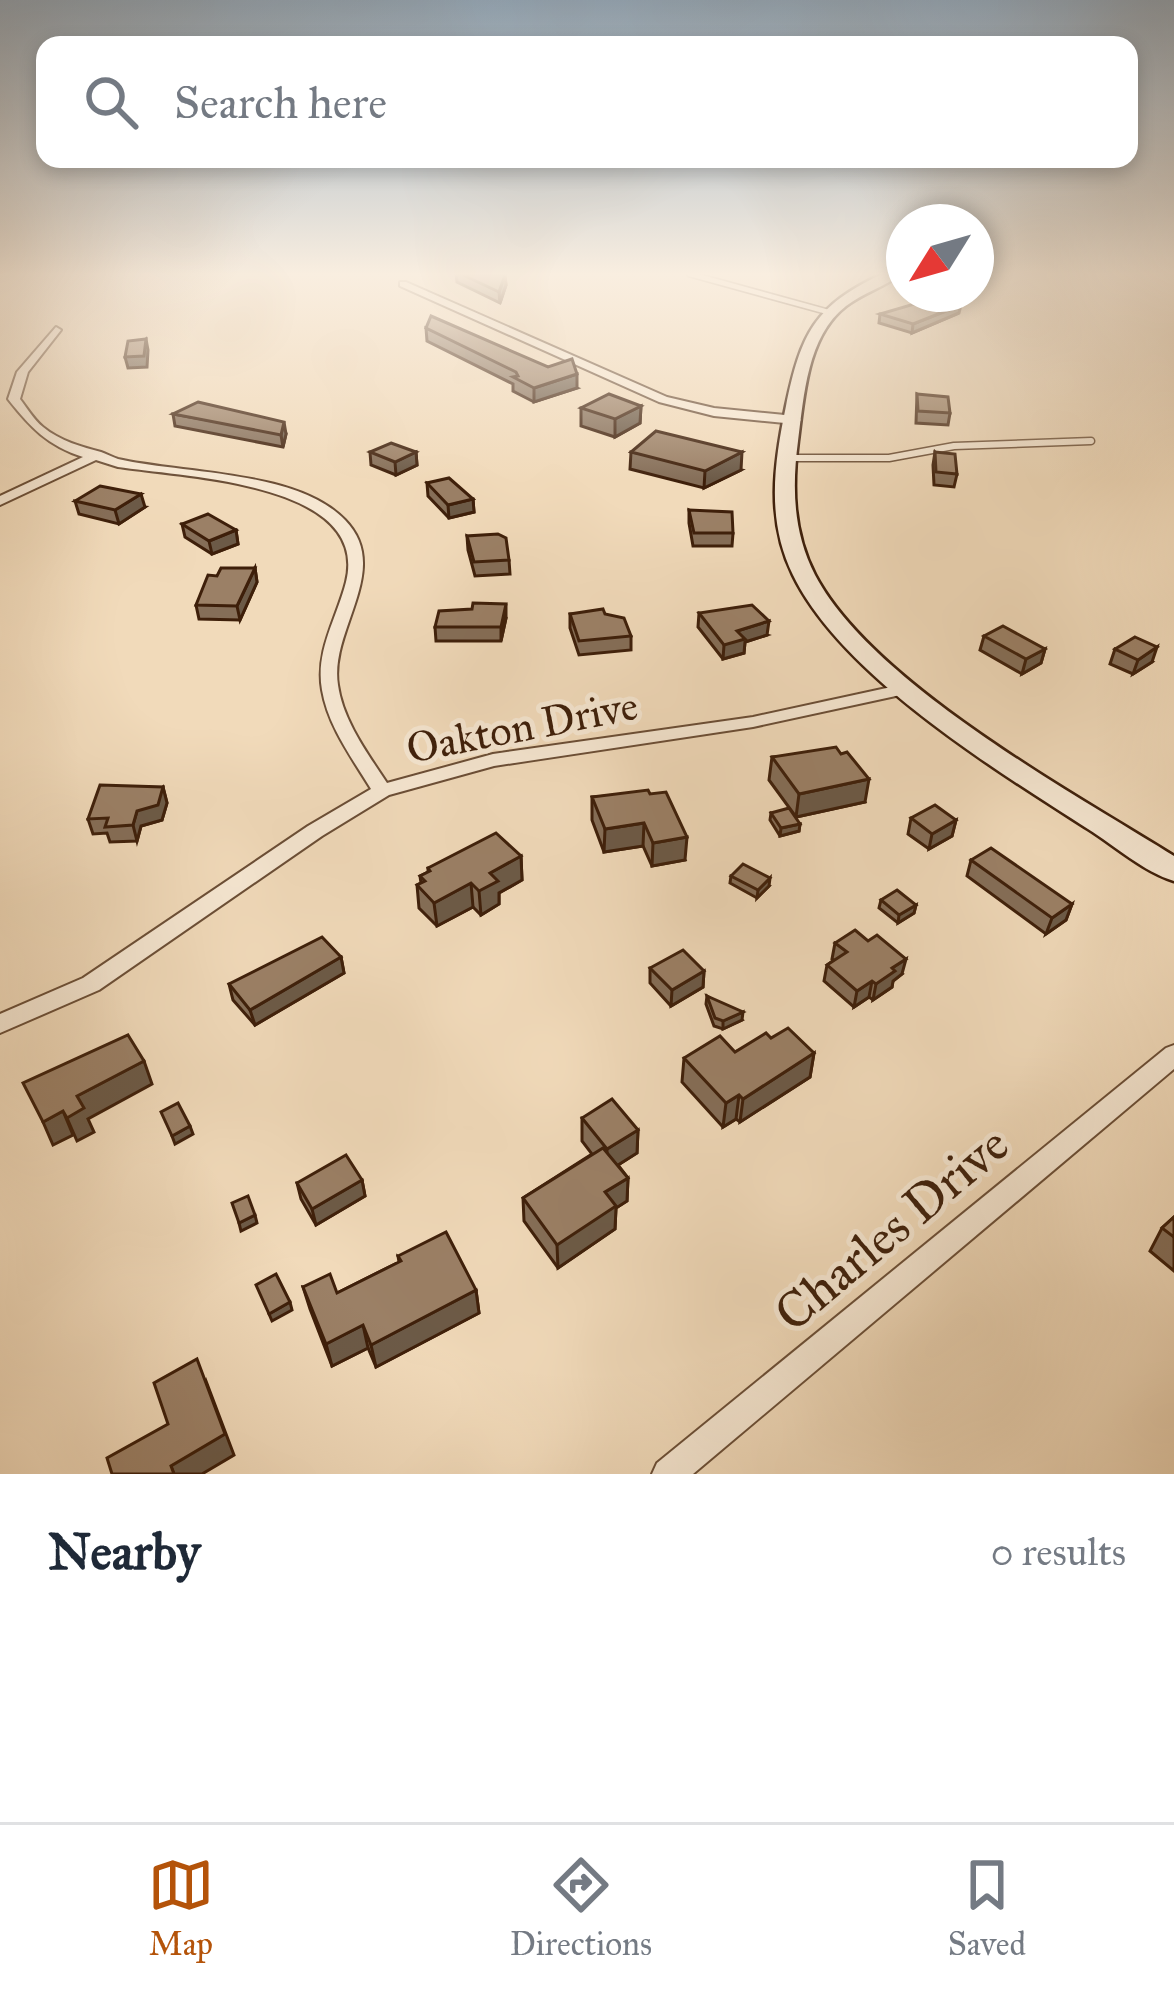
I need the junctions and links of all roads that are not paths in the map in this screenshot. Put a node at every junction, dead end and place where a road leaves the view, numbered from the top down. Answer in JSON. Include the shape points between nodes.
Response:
{"nodes":[{"id":1,"x":46,"y":343,"type":"edge"},
{"id":2,"x":535,"y":343,"type":"edge"},
{"id":3,"x":810,"y":343,"type":"edge"},
{"id":4,"x":795,"y":420,"type":"junction"},
{"id":5,"x":1091,"y":441,"type":"dead end"},
{"id":6,"x":97,"y":455,"type":"junction"},
{"id":7,"x":790,"y":458,"type":"junction"},
{"id":8,"x":0,"y":501,"type":"edge"},
{"id":9,"x":905,"y":689,"type":"junction"},
{"id":10,"x":382,"y":791,"type":"junction"},
{"id":11,"x":1174,"y":870,"type":"edge"},
{"id":12,"x":0,"y":1024,"type":"edge"},
{"id":13,"x":1174,"y":1055,"type":"edge"},
{"id":14,"x":668,"y":1474,"type":"edge"}],
"edges":[{"from":1,"to":6,"type":"street","via":[[14,399],[31,426]]},
{"from":2,"to":4,"type":"street","via":[[663,400]]},
{"from":3,"to":4,"type":"street"},
{"from":4,"to":7,"type":"street"},
{"from":5,"to":7,"type":"lane"},
{"from":6,"to":8,"type":"street"},
{"from":6,"to":10,"type":"street","via":[[267,488],[339,521],[359,556],[328,684]]},
{"from":7,"to":9,"type":"street","via":[[786,526],[803,574],[856,644]]},
{"from":9,"to":10,"type":"street","name":"Oakton Drive","via":[[752,722],[493,760]]},
{"from":9,"to":11,"type":"street"},
{"from":10,"to":12,"type":"street","name":"Oakton Drive","via":[[92,984]]},
{"from":13,"to":14,"type":"street","name":"Charles Drive"}]}
